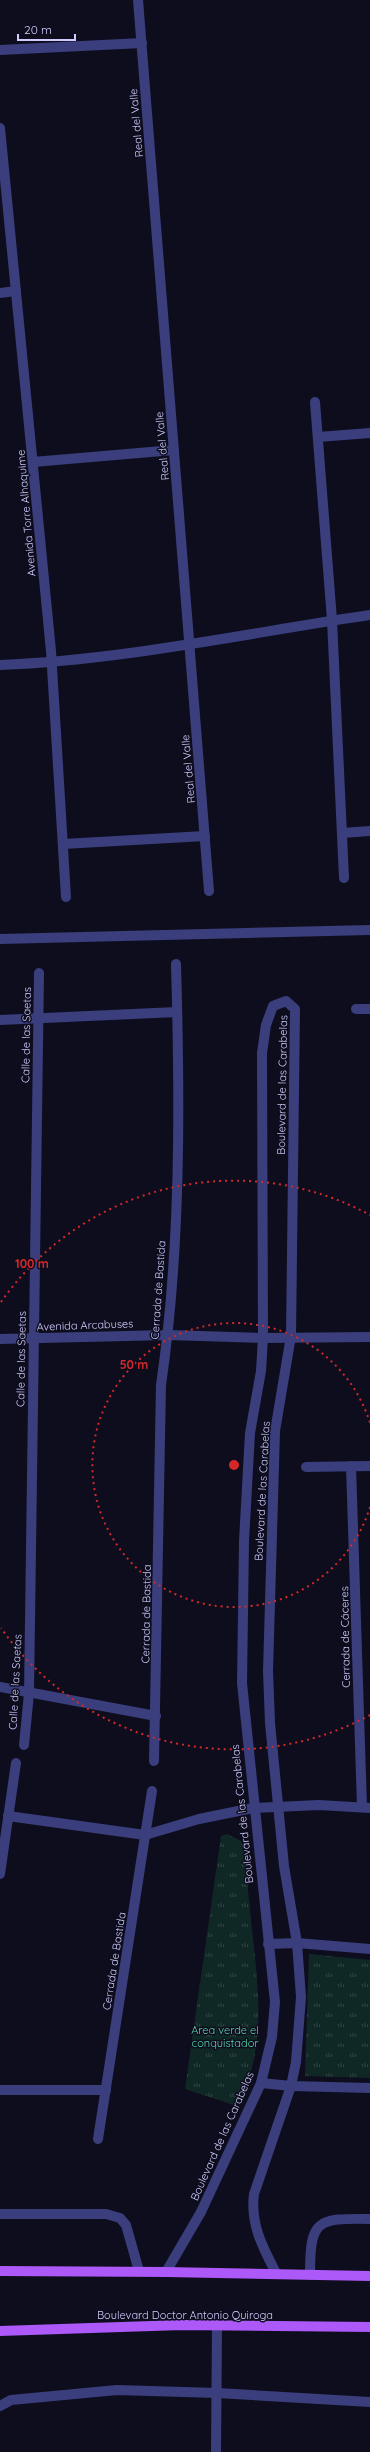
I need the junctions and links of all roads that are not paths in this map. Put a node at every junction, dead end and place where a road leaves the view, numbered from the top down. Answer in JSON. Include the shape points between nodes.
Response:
{"nodes":[{"id":1,"x":138,"y":0,"type":"edge"},
{"id":2,"x":142,"y":43,"type":"junction"},
{"id":3,"x":0,"y":50,"type":"edge"},
{"id":4,"x":0,"y":128,"type":"edge"},
{"id":5,"x":16,"y":291,"type":"junction"},
{"id":6,"x":0,"y":293,"type":"edge"},
{"id":7,"x":315,"y":402,"type":"dead end"},
{"id":8,"x":370,"y":432,"type":"edge"},
{"id":9,"x":318,"y":437,"type":"junction"},
{"id":10,"x":174,"y":450,"type":"junction"},
{"id":11,"x":33,"y":462,"type":"junction"},
{"id":12,"x":370,"y":615,"type":"edge"},
{"id":13,"x":332,"y":620,"type":"junction"},
{"id":14,"x":190,"y":644,"type":"junction"},
{"id":15,"x":51,"y":663,"type":"junction"},
{"id":16,"x":0,"y":665,"type":"edge"},
{"id":17,"x":370,"y":831,"type":"edge"},
{"id":18,"x":342,"y":833,"type":"junction"},
{"id":19,"x":205,"y":836,"type":"junction"},
{"id":20,"x":63,"y":844,"type":"junction"},
{"id":21,"x":344,"y":878,"type":"dead end"},
{"id":22,"x":210,"y":891,"type":"dead end"},
{"id":23,"x":66,"y":897,"type":"dead end"},
{"id":24,"x":370,"y":930,"type":"edge"},
{"id":25,"x":0,"y":939,"type":"edge"},
{"id":26,"x":176,"y":964,"type":"dead end"},
{"id":27,"x":39,"y":973,"type":"dead end"},
{"id":28,"x":370,"y":1009,"type":"edge"},
{"id":29,"x":356,"y":1010,"type":"dead end"},
{"id":30,"x":177,"y":1012,"type":"junction"},
{"id":31,"x":38,"y":1018,"type":"junction"},
{"id":32,"x":0,"y":1020,"type":"edge"},
{"id":33,"x":168,"y":1335,"type":"junction"},
{"id":34,"x":291,"y":1336,"type":"junction"},
{"id":35,"x":370,"y":1337,"type":"edge"},
{"id":36,"x":33,"y":1338,"type":"junction"},
{"id":37,"x":263,"y":1338,"type":"junction"},
{"id":38,"x":0,"y":1339,"type":"edge"},
{"id":39,"x":351,"y":1466,"type":"junction"},
{"id":40,"x":370,"y":1466,"type":"edge"},
{"id":41,"x":306,"y":1467,"type":"dead end"},
{"id":42,"x":0,"y":1687,"type":"edge"},
{"id":43,"x":29,"y":1693,"type":"junction"},
{"id":44,"x":156,"y":1716,"type":"junction"},
{"id":45,"x":24,"y":1745,"type":"dead end"},
{"id":46,"x":154,"y":1762,"type":"dead end"},
{"id":47,"x":16,"y":1764,"type":"dead end"},
{"id":48,"x":152,"y":1791,"type":"dead end"},
{"id":49,"x":279,"y":1806,"type":"junction"},
{"id":50,"x":366,"y":1807,"type":"edge"},
{"id":51,"x":253,"y":1808,"type":"junction"},
{"id":52,"x":8,"y":1816,"type":"junction"},
{"id":53,"x":145,"y":1835,"type":"junction"},
{"id":54,"x":0,"y":1874,"type":"edge"},
{"id":55,"x":297,"y":1942,"type":"junction"},
{"id":56,"x":268,"y":1944,"type":"junction"},
{"id":57,"x":370,"y":1949,"type":"edge"},
{"id":58,"x":262,"y":2082,"type":"junction"},
{"id":59,"x":291,"y":2086,"type":"junction"},
{"id":60,"x":370,"y":2088,"type":"edge"},
{"id":61,"x":0,"y":2090,"type":"edge"},
{"id":62,"x":106,"y":2090,"type":"junction"},
{"id":63,"x":98,"y":2139,"type":"dead end"},
{"id":64,"x":0,"y":2214,"type":"edge"},
{"id":65,"x":370,"y":2219,"type":"edge"},
{"id":66,"x":0,"y":2271,"type":"edge"},
{"id":67,"x":139,"y":2271,"type":"junction"},
{"id":68,"x":166,"y":2272,"type":"junction"},
{"id":69,"x":276,"y":2273,"type":"junction"},
{"id":70,"x":310,"y":2275,"type":"junction"},
{"id":71,"x":370,"y":2276,"type":"edge"},
{"id":72,"x":370,"y":2321,"type":"edge"},
{"id":73,"x":217,"y":2325,"type":"junction"},
{"id":74,"x":350,"y":2327,"type":"junction"},
{"id":75,"x":370,"y":2328,"type":"edge"},
{"id":76,"x":0,"y":2331,"type":"edge"},
{"id":77,"x":217,"y":2393,"type":"junction"},
{"id":78,"x":370,"y":2402,"type":"edge"},
{"id":79,"x":0,"y":2406,"type":"edge"},
{"id":80,"x":216,"y":2452,"type":"edge"}],
"edges":[{"from":1,"to":2,"type":"street","name":"Real del Valle"},
{"from":2,"to":3,"type":"street"},
{"from":2,"to":10,"type":"street","name":"Real del Valle"},
{"from":4,"to":5,"type":"street","name":"Avenida Torre Alhaquime"},
{"from":5,"to":6,"type":"street"},
{"from":5,"to":11,"type":"street","name":"Avenida Torre Alhaquime"},
{"from":7,"to":9,"type":"street"},
{"from":8,"to":9,"type":"street"},
{"from":9,"to":13,"type":"street"},
{"from":10,"to":11,"type":"street"},
{"from":10,"to":14,"type":"street","name":"Real del Valle"},
{"from":11,"to":15,"type":"street","name":"Avenida Torre Alhaquime"},
{"from":12,"to":13,"type":"street"},
{"from":13,"to":14,"type":"street"},
{"from":13,"to":18,"type":"street"},
{"from":14,"to":15,"type":"street"},
{"from":14,"to":19,"type":"street","name":"Real del Valle"},
{"from":15,"to":16,"type":"street"},
{"from":15,"to":20,"type":"street","name":"Avenida Torre Alhaquime"},
{"from":17,"to":18,"type":"street"},
{"from":18,"to":21,"type":"street"},
{"from":19,"to":20,"type":"street"},
{"from":19,"to":22,"type":"street","name":"Real del Valle"},
{"from":20,"to":23,"type":"street","name":"Avenida Torre Alhaquime"},
{"from":24,"to":25,"type":"street"},
{"from":26,"to":30,"type":"street","name":"Cerrada de Bastida"},
{"from":27,"to":31,"type":"street","name":"Calle de las Saetas"},
{"from":28,"to":29,"type":"street"},
{"from":30,"to":31,"type":"street"},
{"from":30,"to":33,"type":"street","name":"Cerrada de Bastida","via":[[176,1197]]},
{"from":31,"to":32,"type":"street"},
{"from":31,"to":36,"type":"street","name":"Calle de las Saetas"},
{"from":33,"to":36,"type":"street","name":"Avenida Arcabuses"},
{"from":33,"to":37,"type":"street","name":"Avenida Arcabuses"},
{"from":33,"to":44,"type":"street","name":"Cerrada de Bastida","via":[[161,1385]]},
{"from":34,"to":35,"type":"street","name":"Avenida Arcabuses"},
{"from":34,"to":37,"type":"street","name":"Avenida Arcabuses"},
{"from":34,"to":37,"type":"street","name":"Boulevard de las Carabelas","via":[[294,1008],[286,1001],[273,1006],[266,1025],[262,1053]]},
{"from":34,"to":49,"type":"street","name":"Boulevard de las Carabelas","via":[[275,1431],[272,1488],[268,1671],[270,1724]]},
{"from":36,"to":38,"type":"street","name":"Avenida Arcabuses"},
{"from":36,"to":43,"type":"street","name":"Calle de las Saetas"},
{"from":37,"to":51,"type":"street","name":"Boulevard de las Carabelas","via":[[261,1371],[250,1433],[242,1635],[242,1691]]},
{"from":39,"to":40,"type":"street"},
{"from":39,"to":41,"type":"street"},
{"from":39,"to":50,"type":"street","name":"Cerrada de Cáceres"},
{"from":42,"to":43,"type":"street"},
{"from":43,"to":44,"type":"street"},
{"from":43,"to":45,"type":"street","name":"Calle de las Saetas"},
{"from":44,"to":46,"type":"street","name":"Cerrada de Bastida"},
{"from":47,"to":52,"type":"street"},
{"from":48,"to":53,"type":"street","name":"Cerrada de Bastida"},
{"from":49,"to":50,"type":"street","name":"Cerrada de Cáceres"},
{"from":49,"to":51,"type":"street"},
{"from":49,"to":55,"type":"street","name":"Boulevard de las Carabelas","via":[[284,1866]]},
{"from":51,"to":53,"type":"street","via":[[199,1819]]},
{"from":51,"to":56,"type":"street","name":"Boulevard de las Carabelas"},
{"from":52,"to":53,"type":"street"},
{"from":52,"to":54,"type":"street"},
{"from":53,"to":62,"type":"street","name":"Cerrada de Bastida"},
{"from":55,"to":56,"type":"street"},
{"from":55,"to":57,"type":"street"},
{"from":55,"to":59,"type":"street","name":"Boulevard de las Carabelas","via":[[301,1998],[296,2062]]},
{"from":56,"to":58,"type":"street","name":"Boulevard de las Carabelas","via":[[275,2002],[272,2037]]},
{"from":58,"to":59,"type":"street"},
{"from":58,"to":68,"type":"street","name":"Boulevard de las Carabelas","via":[[202,2212]]},
{"from":59,"to":60,"type":"street"},
{"from":59,"to":69,"type":"street","name":"Boulevard de las Carabelas","via":[[254,2194],[252,2207],[257,2234]]},
{"from":61,"to":62,"type":"street"},
{"from":62,"to":63,"type":"street","name":"Cerrada de Bastida"},
{"from":64,"to":67,"type":"street","via":[[106,2214],[120,2218],[126,2225]]},
{"from":65,"to":70,"type":"street","via":[[323,2222],[314,2230],[310,2244]]},
{"from":66,"to":67,"type":"main road"},
{"from":67,"to":68,"type":"main road"},
{"from":68,"to":69,"type":"main road"},
{"from":69,"to":70,"type":"main road"},
{"from":70,"to":71,"type":"main road"},
{"from":72,"to":74,"type":"main road"},
{"from":73,"to":74,"type":"main road","name":"Boulevard Doctor Antonio Quiroga"},
{"from":73,"to":76,"type":"main road","name":"Boulevard Doctor Antonio Quiroga"},
{"from":73,"to":77,"type":"street"},
{"from":74,"to":75,"type":"main road","name":"Boulevard Doctor Antonio Quiroga"},
{"from":77,"to":78,"type":"street"},
{"from":77,"to":79,"type":"street","via":[[117,2390],[11,2400]]},
{"from":77,"to":80,"type":"street"}]}
